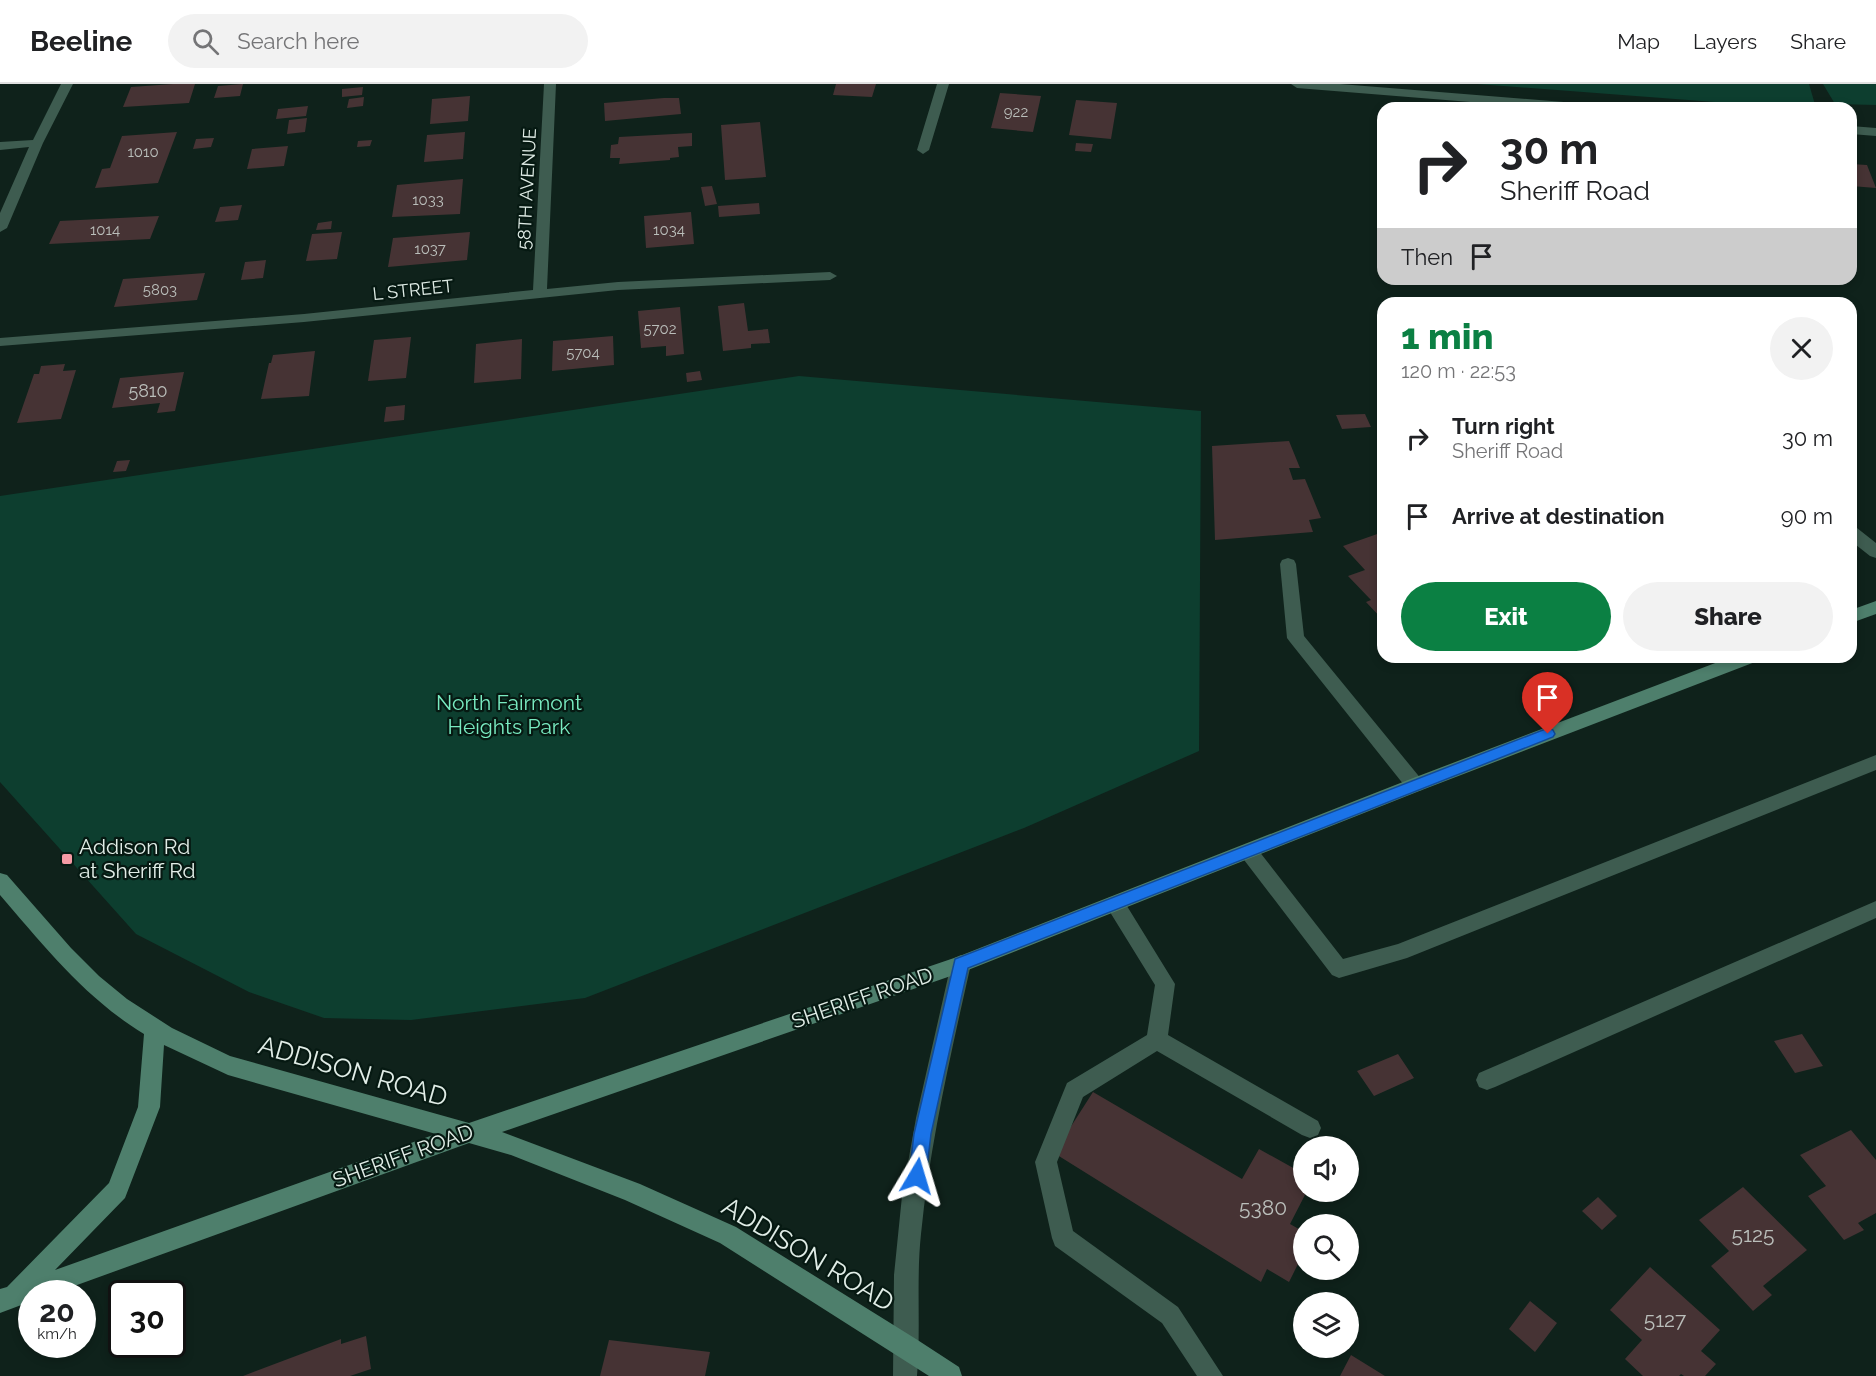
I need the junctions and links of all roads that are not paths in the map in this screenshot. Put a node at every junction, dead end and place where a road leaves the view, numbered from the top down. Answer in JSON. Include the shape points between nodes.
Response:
{"nodes":[{"id":1,"x":67,"y":84,"type":"edge"},
{"id":2,"x":550,"y":84,"type":"edge"},
{"id":3,"x":943,"y":84,"type":"edge"},
{"id":4,"x":1298,"y":84,"type":"edge"},
{"id":5,"x":1516,"y":102,"type":"edge"},
{"id":6,"x":1857,"y":130,"type":"edge"},
{"id":7,"x":1876,"y":132,"type":"edge"},
{"id":8,"x":37,"y":143,"type":"junction"},
{"id":9,"x":0,"y":146,"type":"edge"},
{"id":10,"x":923,"y":150,"type":"dead end"},
{"id":11,"x":0,"y":228,"type":"edge"},
{"id":12,"x":830,"y":276,"type":"dead end"},
{"id":13,"x":540,"y":295,"type":"junction"},
{"id":14,"x":0,"y":342,"type":"edge"},
{"id":15,"x":1857,"y":537,"type":"edge"},
{"id":16,"x":1876,"y":552,"type":"edge"},
{"id":17,"x":1288,"y":564,"type":"dead end"},
{"id":18,"x":1874,"y":610,"type":"edge"},
{"id":19,"x":1857,"y":615,"type":"edge"},
{"id":20,"x":1733,"y":663,"type":"edge"},
{"id":21,"x":1876,"y":762,"type":"edge"},
{"id":22,"x":1415,"y":785,"type":"junction"},
{"id":23,"x":1248,"y":852,"type":"junction"},
{"id":24,"x":0,"y":881,"type":"edge"},
{"id":25,"x":1115,"y":904,"type":"junction"},
{"id":26,"x":1876,"y":909,"type":"edge"},
{"id":27,"x":961,"y":964,"type":"junction"},
{"id":28,"x":155,"y":1028,"type":"junction"},
{"id":29,"x":1157,"y":1040,"type":"junction"},
{"id":30,"x":1487,"y":1080,"type":"dead end"},
{"id":31,"x":1310,"y":1128,"type":"dead end"},
{"id":32,"x":466,"y":1134,"type":"junction"},
{"id":33,"x":7,"y":1298,"type":"edge"},
{"id":34,"x":908,"y":1347,"type":"junction"},
{"id":35,"x":905,"y":1376,"type":"edge"},
{"id":36,"x":950,"y":1376,"type":"edge"},
{"id":37,"x":1211,"y":1376,"type":"edge"}],
"edges":[{"from":1,"to":8,"type":"street"},
{"from":2,"to":13,"type":"street","name":"58TH AVENUE"},
{"from":3,"to":10,"type":"street"},
{"from":4,"to":5,"type":"street"},
{"from":6,"to":7,"type":"street"},
{"from":8,"to":9,"type":"street"},
{"from":8,"to":11,"type":"street"},
{"from":12,"to":13,"type":"street","name":"L STREET","via":[[679,282]]},
{"from":13,"to":14,"type":"street","name":"L STREET"},
{"from":15,"to":16,"type":"street"},
{"from":17,"to":22,"type":"street","via":[[1296,638]]},
{"from":18,"to":19,"type":"main road"},
{"from":20,"to":22,"type":"main road","name":"SHERIFF ROAD"},
{"from":21,"to":23,"type":"street","via":[[1400,952],[1339,969]]},
{"from":22,"to":23,"type":"main road","name":"SHERIFF ROAD"},
{"from":23,"to":25,"type":"main road","name":"SHERIFF ROAD"},
{"from":24,"to":28,"type":"main road","name":"ADDISON ROAD","via":[[67,958],[106,995]]},
{"from":25,"to":27,"type":"main road","name":"SHERIFF ROAD"},
{"from":25,"to":29,"type":"street","via":[[1165,984]]},
{"from":26,"to":30,"type":"street"},
{"from":27,"to":32,"type":"main road","name":"SHERIFF ROAD"},
{"from":27,"to":34,"type":"street","via":[[922,1134],[906,1276]]},
{"from":28,"to":32,"type":"main road","name":"ADDISON ROAD","via":[[185,1047],[228,1065]]},
{"from":28,"to":33,"type":"main road","via":[[149,1107],[117,1191]]},
{"from":29,"to":31,"type":"street"},
{"from":29,"to":37,"type":"street","via":[[1075,1090],[1046,1162],[1063,1238],[1170,1315]]},
{"from":32,"to":33,"type":"main road","name":"SHERIFF ROAD"},
{"from":32,"to":34,"type":"main road","name":"ADDISON ROAD","via":[[560,1162],[728,1235]]},
{"from":34,"to":35,"type":"street"},
{"from":34,"to":36,"type":"main road","name":"ADDISON ROAD"}]}
